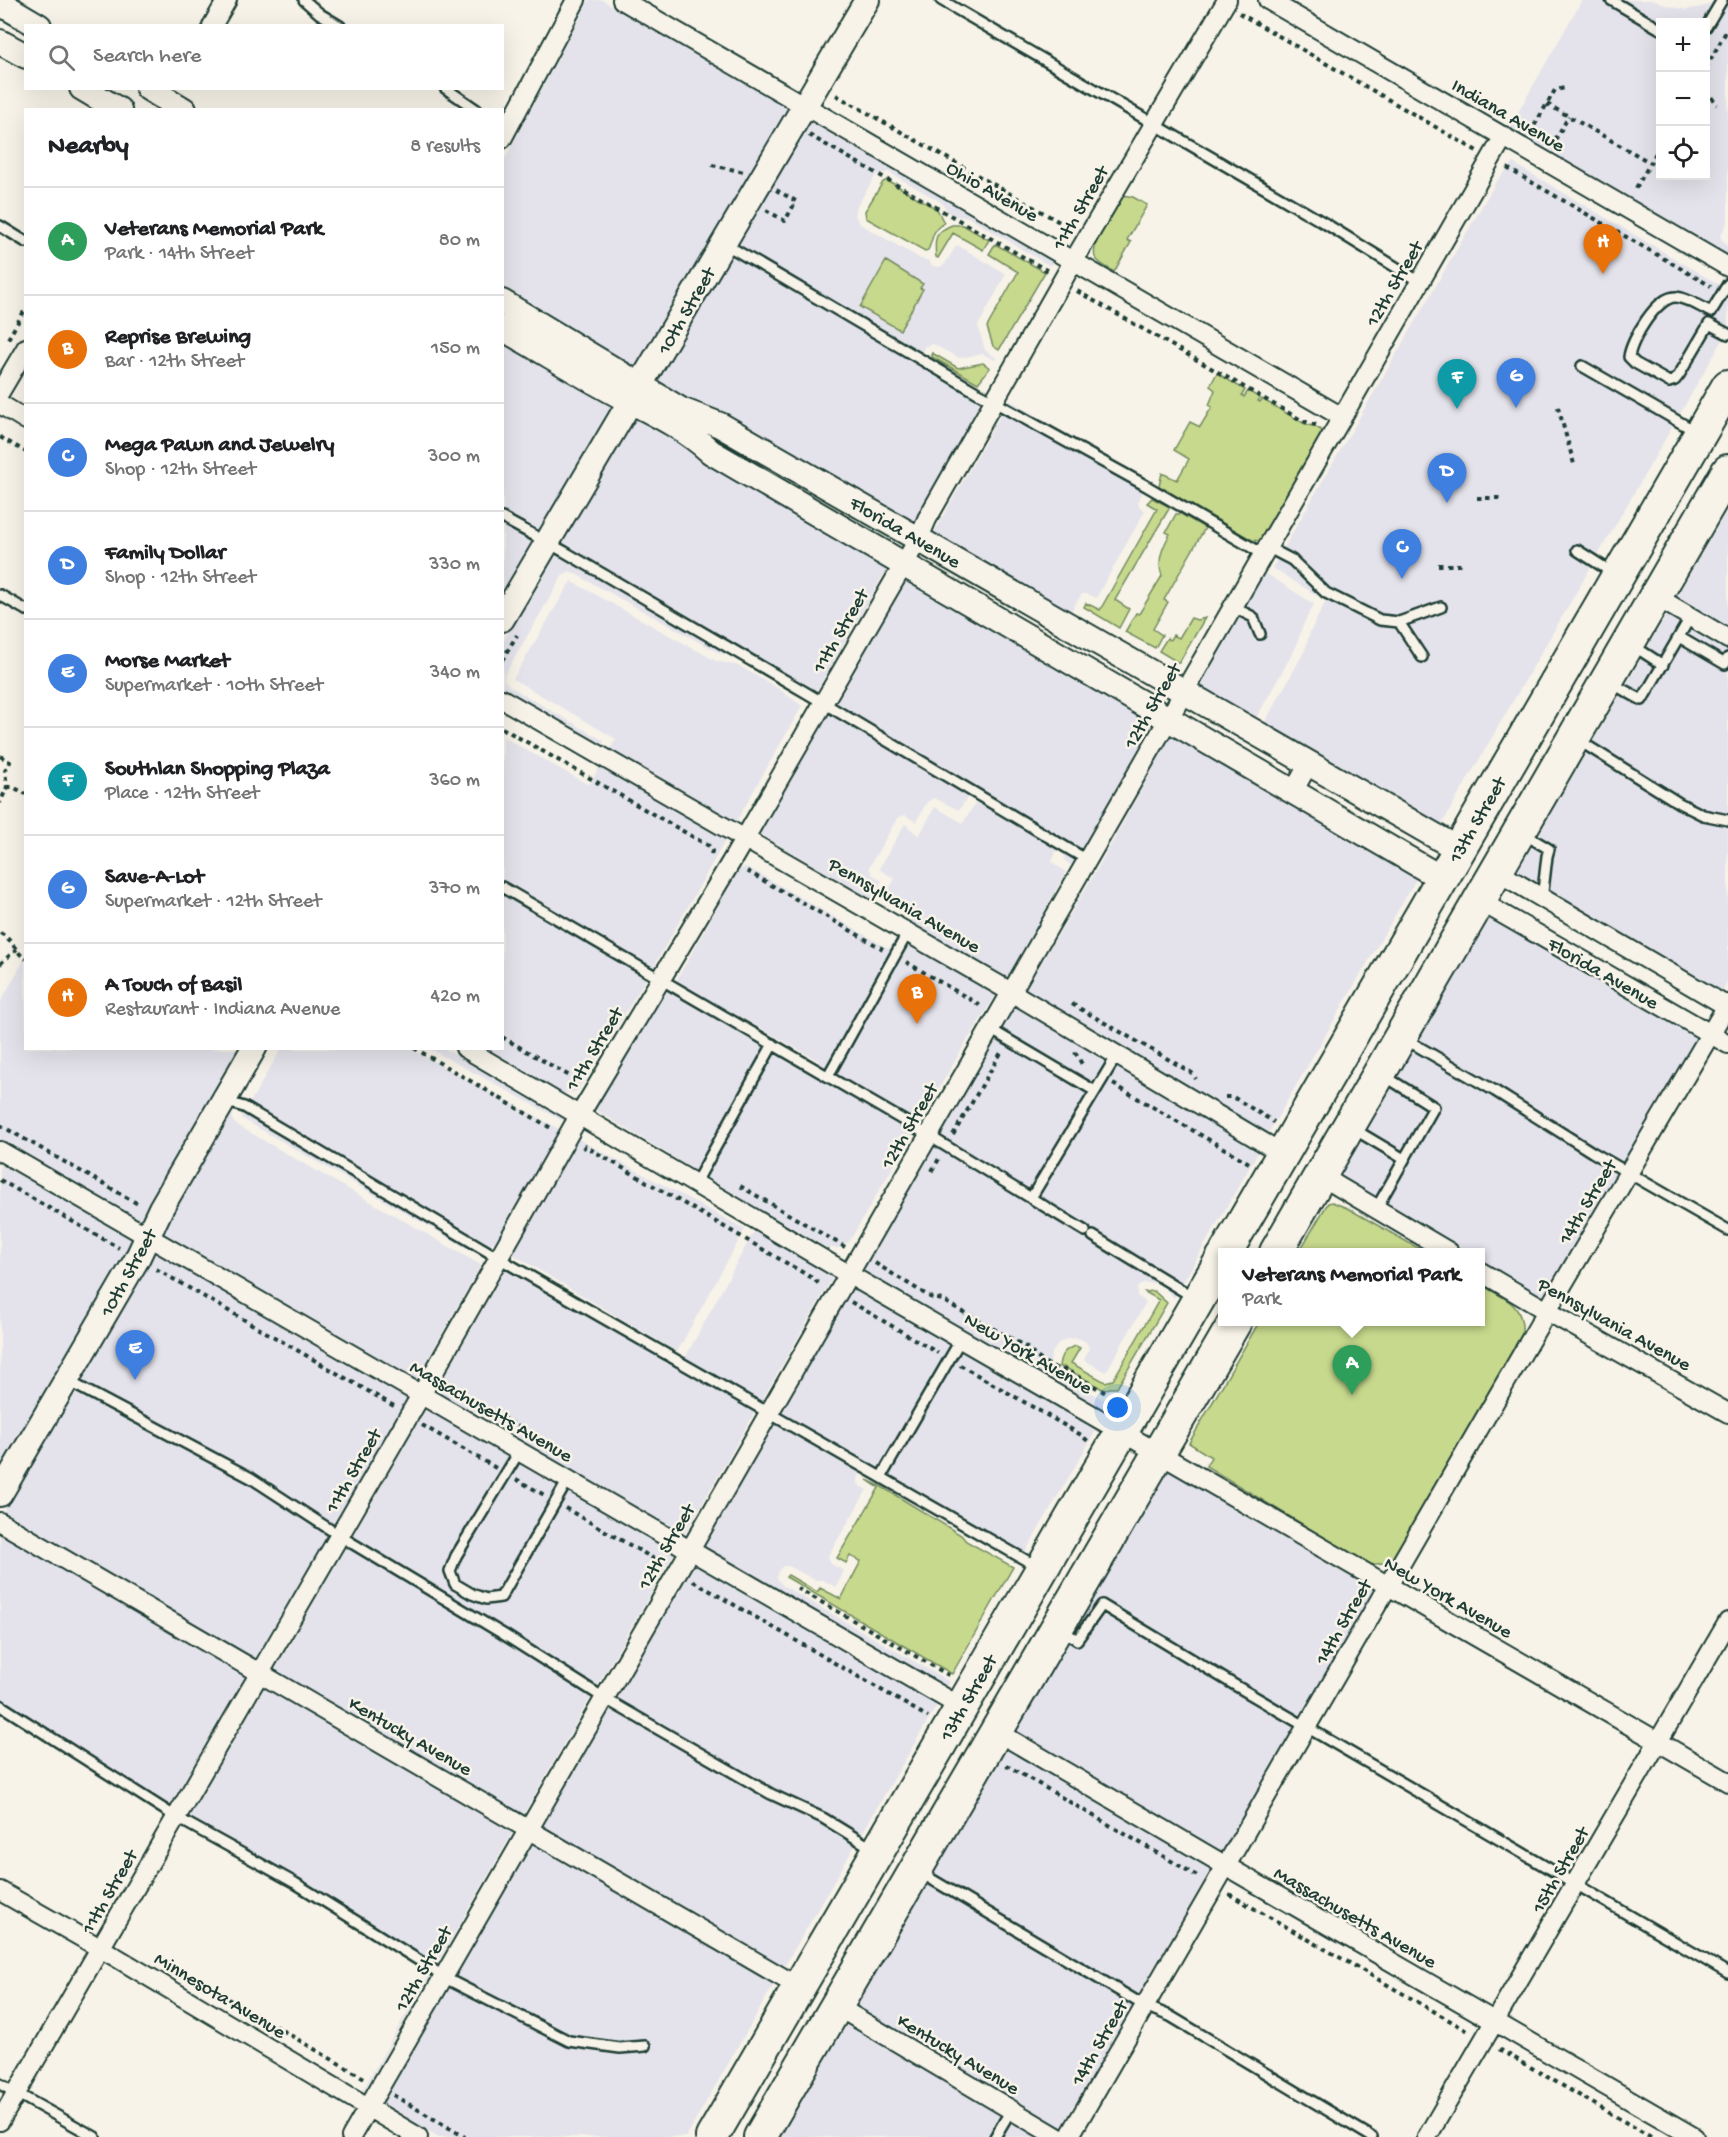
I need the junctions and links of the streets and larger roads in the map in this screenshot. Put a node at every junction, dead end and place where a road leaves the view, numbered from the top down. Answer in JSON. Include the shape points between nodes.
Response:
{"nodes":[{"id":1,"x":227,"y":0,"type":"edge"},
{"id":2,"x":576,"y":0,"type":"edge"},
{"id":3,"x":622,"y":0,"type":"edge"},
{"id":4,"x":867,"y":0,"type":"edge"},
{"id":5,"x":1268,"y":0,"type":"edge"},
{"id":6,"x":1226,"y":2,"type":"edge"},
{"id":7,"x":0,"y":3,"type":"edge"},
{"id":8,"x":36,"y":24,"type":"edge"},
{"id":9,"x":213,"y":24,"type":"edge"},
{"id":10,"x":0,"y":42,"type":"edge"},
{"id":11,"x":24,"y":55,"type":"edge"},
{"id":12,"x":85,"y":90,"type":"edge"},
{"id":13,"x":805,"y":107,"type":"junction"},
{"id":14,"x":116,"y":108,"type":"edge"},
{"id":15,"x":504,"y":134,"type":"edge"},
{"id":16,"x":1504,"y":136,"type":"junction"},
{"id":17,"x":1073,"y":262,"type":"junction"},
{"id":18,"x":1728,"y":267,"type":"edge"},
{"id":19,"x":504,"y":303,"type":"edge"},
{"id":20,"x":504,"y":329,"type":"edge"},
{"id":21,"x":24,"y":351,"type":"edge"},
{"id":22,"x":1728,"y":386,"type":"edge"},
{"id":23,"x":0,"y":392,"type":"edge"},
{"id":24,"x":636,"y":393,"type":"junction"},
{"id":25,"x":0,"y":404,"type":"edge"},
{"id":26,"x":1342,"y":417,"type":"junction"},
{"id":27,"x":24,"y":419,"type":"edge"},
{"id":28,"x":1700,"y":434,"type":"junction"},
{"id":29,"x":1728,"y":471,"type":"edge"},
{"id":30,"x":919,"y":538,"type":"junction"},
{"id":31,"x":903,"y":565,"type":"junction"},
{"id":32,"x":1618,"y":576,"type":"junction"},
{"id":33,"x":1655,"y":596,"type":"junction"},
{"id":34,"x":504,"y":616,"type":"edge"},
{"id":35,"x":1728,"y":639,"type":"edge"},
{"id":36,"x":1184,"y":691,"type":"junction"},
{"id":37,"x":504,"y":700,"type":"edge"},
{"id":38,"x":1168,"y":720,"type":"junction"},
{"id":39,"x":1574,"y":737,"type":"junction"},
{"id":40,"x":1520,"y":744,"type":"junction"},
{"id":41,"x":1309,"y":763,"type":"junction"},
{"id":42,"x":1293,"y":792,"type":"junction"},
{"id":43,"x":745,"y":837,"type":"junction"},
{"id":44,"x":1458,"y":849,"type":"junction"},
{"id":45,"x":1496,"y":871,"type":"junction"},
{"id":46,"x":1441,"y":878,"type":"junction"},
{"id":47,"x":1478,"y":900,"type":"junction"},
{"id":48,"x":1011,"y":992,"type":"junction"},
{"id":49,"x":1728,"y":1006,"type":"edge"},
{"id":50,"x":1359,"y":1022,"type":"junction"},
{"id":51,"x":1711,"y":1034,"type":"junction"},
{"id":52,"x":1400,"y":1036,"type":"junction"},
{"id":53,"x":1728,"y":1044,"type":"edge"},
{"id":54,"x":253,"y":1050,"type":"edge"},
{"id":55,"x":468,"y":1050,"type":"edge"},
{"id":56,"x":579,"y":1116,"type":"junction"},
{"id":57,"x":0,"y":1151,"type":"edge"},
{"id":58,"x":1283,"y":1154,"type":"junction"},
{"id":59,"x":1321,"y":1174,"type":"junction"},
{"id":60,"x":147,"y":1236,"type":"junction"},
{"id":61,"x":1228,"y":1248,"type":"edge"},
{"id":62,"x":1253,"y":1248,"type":"edge"},
{"id":63,"x":1278,"y":1248,"type":"edge"},
{"id":64,"x":1442,"y":1248,"type":"edge"},
{"id":65,"x":1218,"y":1266,"type":"edge"},
{"id":66,"x":848,"y":1274,"type":"junction"},
{"id":67,"x":1485,"y":1274,"type":"edge"},
{"id":68,"x":1547,"y":1311,"type":"junction"},
{"id":69,"x":1231,"y":1326,"type":"edge"},
{"id":70,"x":422,"y":1395,"type":"junction"},
{"id":71,"x":1728,"y":1413,"type":"edge"},
{"id":72,"x":1112,"y":1426,"type":"junction"},
{"id":73,"x":1159,"y":1452,"type":"junction"},
{"id":74,"x":0,"y":1494,"type":"edge"},
{"id":75,"x":0,"y":1522,"type":"edge"},
{"id":76,"x":689,"y":1550,"type":"junction"},
{"id":77,"x":1041,"y":1569,"type":"junction"},
{"id":78,"x":1388,"y":1587,"type":"junction"},
{"id":79,"x":1728,"y":1622,"type":"edge"},
{"id":80,"x":260,"y":1673,"type":"junction"},
{"id":81,"x":951,"y":1701,"type":"junction"},
{"id":82,"x":996,"y":1731,"type":"junction"},
{"id":83,"x":1659,"y":1742,"type":"junction"},
{"id":84,"x":1728,"y":1782,"type":"edge"},
{"id":85,"x":528,"y":1829,"type":"junction"},
{"id":86,"x":877,"y":1851,"type":"junction"},
{"id":87,"x":1226,"y":1866,"type":"junction"},
{"id":88,"x":916,"y":1870,"type":"junction"},
{"id":89,"x":0,"y":1891,"type":"edge"},
{"id":90,"x":100,"y":1948,"type":"junction"},
{"id":91,"x":799,"y":1987,"type":"junction"},
{"id":92,"x":838,"y":2007,"type":"junction"},
{"id":93,"x":1496,"y":2022,"type":"junction"},
{"id":94,"x":8,"y":2089,"type":"edge"},
{"id":95,"x":367,"y":2108,"type":"junction"},
{"id":96,"x":0,"y":2121,"type":"edge"},
{"id":97,"x":723,"y":2135,"type":"edge"},
{"id":98,"x":351,"y":2137,"type":"edge"},
{"id":99,"x":418,"y":2137,"type":"edge"},
{"id":100,"x":760,"y":2137,"type":"edge"},
{"id":101,"x":1057,"y":2137,"type":"edge"},
{"id":102,"x":1069,"y":2137,"type":"edge"},
{"id":103,"x":1427,"y":2137,"type":"edge"},
{"id":104,"x":1694,"y":2137,"type":"edge"}],
"edges":[{"from":1,"to":9,"type":"street"},
{"from":2,"to":15,"type":"street"},
{"from":3,"to":13,"type":"street","name":"Ohio Avenue"},
{"from":4,"to":13,"type":"main road","name":"10th Street"},
{"from":5,"to":16,"type":"street","name":"Indiana Avenue"},
{"from":6,"to":17,"type":"street","name":"11th Street"},
{"from":7,"to":8,"type":"main road"},
{"from":10,"to":11,"type":"main road"},
{"from":12,"to":14,"type":"main road"},
{"from":13,"to":17,"type":"street","name":"Ohio Avenue"},
{"from":13,"to":24,"type":"main road","name":"10th Street"},
{"from":16,"to":18,"type":"street","name":"Indiana Avenue"},
{"from":16,"to":26,"type":"street","name":"12th Street"},
{"from":17,"to":26,"type":"street","name":"Ohio Avenue"},
{"from":17,"to":30,"type":"street","name":"11th Street"},
{"from":19,"to":24,"type":"main road","name":"Florida Avenue"},
{"from":20,"to":24,"type":"main road","name":"Florida Avenue"},
{"from":21,"to":23,"type":"street"},
{"from":22,"to":28,"type":"highway","name":"13th Street"},
{"from":24,"to":30,"type":"main road","name":"Florida Avenue","via":[[720,425]]},
{"from":24,"to":31,"type":"main road","name":"Florida Avenue","via":[[711,452]]},
{"from":24,"to":34,"type":"main road","name":"10th Street"},
{"from":25,"to":27,"type":"street"},
{"from":26,"to":36,"type":"street","name":"12th Street"},
{"from":28,"to":32,"type":"highway","name":"13th Street"},
{"from":28,"to":33,"type":"highway","via":[[1700,467],[1646,561]]},
{"from":29,"to":33,"type":"highway"},
{"from":30,"to":31,"type":"street","name":"11th Street"},
{"from":30,"to":36,"type":"main road","name":"Florida Avenue"},
{"from":31,"to":38,"type":"main road","name":"Florida Avenue"},
{"from":31,"to":43,"type":"street","name":"11th Street"},
{"from":32,"to":39,"type":"highway","via":[[1625,594],[1623,610],[1568,706]]},
{"from":32,"to":40,"type":"highway","name":"13th Street"},
{"from":33,"to":35,"type":"street"},
{"from":33,"to":39,"type":"highway"},
{"from":36,"to":38,"type":"street","name":"12th Street"},
{"from":36,"to":41,"type":"main road","name":"Florida Avenue"},
{"from":37,"to":43,"type":"street","name":"Pennsylvania Avenue"},
{"from":38,"to":42,"type":"main road","name":"Florida Avenue"},
{"from":38,"to":48,"type":"street","name":"12th Street"},
{"from":39,"to":45,"type":"highway"},
{"from":40,"to":44,"type":"highway","name":"13th Street"},
{"from":40,"to":47,"type":"highway","via":[[1528,764],[1484,839]]},
{"from":41,"to":42,"type":"street"},
{"from":41,"to":44,"type":"main road","name":"Florida Avenue"},
{"from":42,"to":46,"type":"main road","name":"Florida Avenue"},
{"from":43,"to":48,"type":"street","name":"Pennsylvania Avenue"},
{"from":43,"to":56,"type":"street","name":"11th Street","via":[[661,978],[587,1086]]},
{"from":44,"to":46,"type":"highway","name":"13th Street"},
{"from":44,"to":52,"type":"highway","via":[[1455,898],[1400,996]]},
{"from":45,"to":47,"type":"highway"},
{"from":45,"to":49,"type":"street","name":"Florida Avenue"},
{"from":46,"to":50,"type":"highway","name":"13th Street"},
{"from":47,"to":51,"type":"street","name":"Florida Avenue"},
{"from":47,"to":52,"type":"highway"},
{"from":48,"to":58,"type":"street","name":"Pennsylvania Avenue"},
{"from":48,"to":66,"type":"street","name":"12th Street"},
{"from":49,"to":51,"type":"street","name":"14th Street"},
{"from":50,"to":58,"type":"highway","name":"13th Street"},
{"from":50,"to":59,"type":"highway","via":[[1365,1041],[1312,1139],[1313,1156]]},
{"from":51,"to":53,"type":"street","name":"Florida Avenue"},
{"from":51,"to":68,"type":"street","name":"14th Street"},
{"from":52,"to":59,"type":"highway"},
{"from":54,"to":60,"type":"main road","name":"10th Street"},
{"from":55,"to":56,"type":"street","name":"New York Avenue"},
{"from":56,"to":66,"type":"street","name":"New York Avenue"},
{"from":56,"to":70,"type":"street","name":"11th Street"},
{"from":57,"to":60,"type":"street","name":"Massachusetts Avenue"},
{"from":58,"to":61,"type":"highway","name":"13th Street"},
{"from":58,"to":62,"type":"highway","via":[[1289,1178],[1285,1194]]},
{"from":59,"to":63,"type":"highway"},
{"from":59,"to":64,"type":"street"},
{"from":60,"to":70,"type":"street","name":"Massachusetts Avenue"},
{"from":60,"to":74,"type":"main road","name":"10th Street"},
{"from":65,"to":72,"type":"highway","name":"13th Street"},
{"from":66,"to":72,"type":"street","name":"New York Avenue"},
{"from":66,"to":76,"type":"street","name":"12th Street"},
{"from":67,"to":68,"type":"street","name":"Pennsylvania Avenue"},
{"from":68,"to":71,"type":"street","name":"Pennsylvania Avenue"},
{"from":68,"to":78,"type":"street","name":"14th Street"},
{"from":69,"to":73,"type":"highway"},
{"from":70,"to":76,"type":"street","name":"Massachusetts Avenue"},
{"from":70,"to":80,"type":"street","name":"11th Street"},
{"from":72,"to":73,"type":"street","name":"New York Avenue"},
{"from":72,"to":77,"type":"highway","name":"13th Street"},
{"from":73,"to":78,"type":"street","name":"New York Avenue"},
{"from":73,"to":82,"type":"highway"},
{"from":75,"to":80,"type":"street","name":"Kentucky Avenue"},
{"from":76,"to":81,"type":"street","name":"Massachusetts Avenue"},
{"from":76,"to":85,"type":"street","name":"12th Street"},
{"from":77,"to":81,"type":"highway","name":"13th Street"},
{"from":77,"to":82,"type":"highway","via":[[1039,1606],[989,1695]]},
{"from":78,"to":83,"type":"street","name":"New York Avenue"},
{"from":78,"to":87,"type":"street","name":"14th Street"},
{"from":79,"to":83,"type":"street","name":"15th Street"},
{"from":80,"to":85,"type":"street","name":"Kentucky Avenue"},
{"from":80,"to":90,"type":"street","name":"11th Street"},
{"from":81,"to":86,"type":"highway","name":"13th Street"},
{"from":81,"to":88,"type":"highway","via":[[968,1729],[963,1748],[911,1837]]},
{"from":82,"to":87,"type":"street","name":"Massachusetts Avenue"},
{"from":82,"to":88,"type":"highway"},
{"from":83,"to":84,"type":"street","name":"New York Avenue"},
{"from":83,"to":93,"type":"street","name":"15th Street"},
{"from":85,"to":91,"type":"street","name":"Kentucky Avenue"},
{"from":85,"to":95,"type":"street","name":"12th Street"},
{"from":86,"to":91,"type":"highway","name":"13th Street"},
{"from":86,"to":92,"type":"highway","via":[[881,1879],[829,1971]]},
{"from":87,"to":93,"type":"street","name":"Massachusetts Avenue"},
{"from":87,"to":102,"type":"street","name":"14th Street"},
{"from":88,"to":92,"type":"highway"},
{"from":89,"to":90,"type":"street","name":"Minnesota Avenue"},
{"from":90,"to":94,"type":"street","name":"11th Street"},
{"from":90,"to":95,"type":"street","name":"Minnesota Avenue"},
{"from":91,"to":97,"type":"highway","name":"13th Street"},
{"from":92,"to":100,"type":"highway"},
{"from":92,"to":101,"type":"street","name":"Kentucky Avenue"},
{"from":93,"to":103,"type":"street","name":"15th Street"},
{"from":93,"to":104,"type":"street","name":"Massachusetts Avenue"},
{"from":94,"to":96,"type":"street","name":"11th Street"},
{"from":95,"to":98,"type":"street","name":"12th Street"},
{"from":95,"to":99,"type":"street","name":"Minnesota Avenue"}]}
